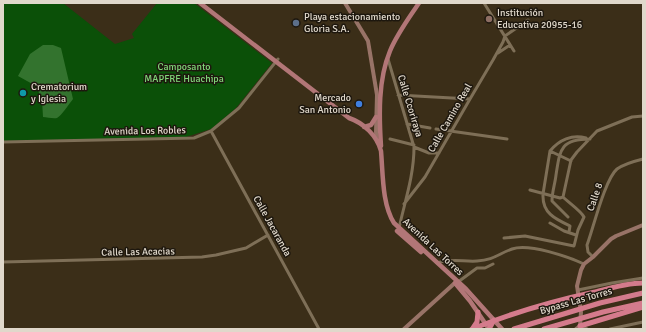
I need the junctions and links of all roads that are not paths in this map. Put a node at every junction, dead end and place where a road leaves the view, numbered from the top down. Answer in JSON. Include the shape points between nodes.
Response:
{"nodes":[{"id":1,"x":200,"y":3,"type":"edge"},
{"id":2,"x":204,"y":3,"type":"edge"},
{"id":3,"x":344,"y":3,"type":"edge"},
{"id":4,"x":419,"y":3,"type":"edge"},
{"id":5,"x":484,"y":3,"type":"edge"},
{"id":6,"x":528,"y":20,"type":"dead end"},
{"id":7,"x":505,"y":36,"type":"junction"},
{"id":8,"x":510,"y":45,"type":"junction"},
{"id":9,"x":514,"y":52,"type":"dead end"},
{"id":10,"x":497,"y":53,"type":"junction"},
{"id":11,"x":388,"y":59,"type":"junction"},
{"id":12,"x":277,"y":60,"type":"junction"},
{"id":13,"x":398,"y":95,"type":"junction"},
{"id":14,"x":470,"y":99,"type":"junction"},
{"id":15,"x":643,"y":116,"type":"edge"},
{"id":16,"x":376,"y":117,"type":"junction"},
{"id":17,"x":380,"y":124,"type":"junction"},
{"id":18,"x":407,"y":124,"type":"junction"},
{"id":19,"x":364,"y":127,"type":"junction"},
{"id":20,"x":430,"y":128,"type":"dead end"},
{"id":21,"x":376,"y":129,"type":"junction"},
{"id":22,"x":436,"y":129,"type":"dead end"},
{"id":23,"x":211,"y":131,"type":"junction"},
{"id":24,"x":451,"y":131,"type":"junction"},
{"id":25,"x":370,"y":132,"type":"junction"},
{"id":26,"x":390,"y":139,"type":"dead end"},
{"id":27,"x":506,"y":139,"type":"dead end"},
{"id":28,"x":590,"y":139,"type":"junction"},
{"id":29,"x":377,"y":141,"type":"junction"},
{"id":30,"x":3,"y":142,"type":"edge"},
{"id":31,"x":414,"y":146,"type":"junction"},
{"id":32,"x":381,"y":151,"type":"junction"},
{"id":33,"x":550,"y":151,"type":"junction"},
{"id":34,"x":438,"y":153,"type":"junction"},
{"id":35,"x":559,"y":155,"type":"junction"},
{"id":36,"x":643,"y":159,"type":"edge"},
{"id":37,"x":571,"y":161,"type":"junction"},
{"id":38,"x":530,"y":190,"type":"dead end"},
{"id":39,"x":543,"y":194,"type":"junction"},
{"id":40,"x":552,"y":196,"type":"junction"},
{"id":41,"x":563,"y":197,"type":"junction"},
{"id":42,"x":404,"y":204,"type":"junction"},
{"id":43,"x":568,"y":217,"type":"dead end"},
{"id":44,"x":550,"y":223,"type":"dead end"},
{"id":45,"x":643,"y":226,"type":"edge"},
{"id":46,"x":399,"y":229,"type":"junction"},
{"id":47,"x":569,"y":232,"type":"junction"},
{"id":48,"x":268,"y":235,"type":"junction"},
{"id":49,"x":576,"y":235,"type":"junction"},
{"id":50,"x":504,"y":238,"type":"dead end"},
{"id":51,"x":593,"y":257,"type":"junction"},
{"id":52,"x":3,"y":262,"type":"edge"},
{"id":53,"x":437,"y":263,"type":"junction"},
{"id":54,"x":493,"y":264,"type":"dead end"},
{"id":55,"x":584,"y":264,"type":"junction"},
{"id":56,"x":643,"y":278,"type":"edge"},
{"id":57,"x":457,"y":282,"type":"junction"},
{"id":58,"x":643,"y":283,"type":"edge"},
{"id":59,"x":578,"y":293,"type":"junction"},
{"id":60,"x":643,"y":293,"type":"edge"},
{"id":61,"x":643,"y":303,"type":"edge"},
{"id":62,"x":643,"y":307,"type":"edge"},
{"id":63,"x":478,"y":312,"type":"junction"},
{"id":64,"x":494,"y":320,"type":"junction"},
{"id":65,"x":643,"y":322,"type":"edge"},
{"id":66,"x":578,"y":327,"type":"edge"},
{"id":67,"x":488,"y":328,"type":"edge"},
{"id":68,"x":319,"y":329,"type":"edge"},
{"id":69,"x":404,"y":329,"type":"edge"},
{"id":70,"x":472,"y":329,"type":"edge"},
{"id":71,"x":502,"y":329,"type":"edge"},
{"id":72,"x":514,"y":329,"type":"edge"},
{"id":73,"x":544,"y":329,"type":"edge"},
{"id":74,"x":587,"y":329,"type":"edge"},
{"id":75,"x":610,"y":329,"type":"edge"}],
"edges":[{"from":1,"to":12,"type":"main road","name":"Avenida Las Torres"},
{"from":2,"to":12,"type":"main road","name":"Avenida Las Torres"},
{"from":3,"to":16,"type":"street","via":[[368,41],[377,94]]},
{"from":4,"to":11,"type":"main road","via":[[405,24]]},
{"from":5,"to":7,"type":"street"},
{"from":6,"to":7,"type":"street"},
{"from":7,"to":8,"type":"street"},
{"from":7,"to":10,"type":"street","name":"Calle Camino Real"},
{"from":8,"to":9,"type":"street"},
{"from":8,"to":10,"type":"street"},
{"from":10,"to":14,"type":"street","name":"Calle Camino Real"},
{"from":11,"to":13,"type":"street","name":"Calle Ccoriraya"},
{"from":11,"to":17,"type":"main road","via":[[380,101]]},
{"from":12,"to":19,"type":"main road","name":"Avenida Las Torres"},
{"from":12,"to":23,"type":"street","name":"Avenida Los Robles","via":[[239,108]]},
{"from":13,"to":14,"type":"street"},
{"from":13,"to":18,"type":"street","name":"Calle Ccoriraya"},
{"from":14,"to":24,"type":"street","name":"Calle Camino Real"},
{"from":15,"to":28,"type":"street","via":[[632,117],[601,129]]},
{"from":16,"to":19,"type":"main road","via":[[371,125]]},
{"from":16,"to":21,"type":"street"},
{"from":17,"to":21,"type":"main road"},
{"from":17,"to":32,"type":"main road"},
{"from":18,"to":20,"type":"street"},
{"from":18,"to":31,"type":"street","name":"Calle Ccoriraya"},
{"from":19,"to":25,"type":"main road","name":"Avenida Las Torres"},
{"from":21,"to":25,"type":"main road"},
{"from":21,"to":29,"type":"street"},
{"from":22,"to":24,"type":"street"},
{"from":23,"to":30,"type":"street","name":"Avenida Los Robles","via":[[194,138]]},
{"from":23,"to":48,"type":"street","name":"Calle Jacaranda"},
{"from":24,"to":27,"type":"street"},
{"from":24,"to":34,"type":"street","name":"Calle Camino Real"},
{"from":25,"to":29,"type":"main road","name":"Avenida Las Torres"},
{"from":26,"to":31,"type":"street"},
{"from":28,"to":33,"type":"street","via":[[566,138]]},
{"from":28,"to":35,"type":"street","via":[[570,142]]},
{"from":28,"to":37,"type":"street"},
{"from":29,"to":32,"type":"main road","name":"Avenida Las Torres"},
{"from":29,"to":57,"type":"main road","name":"Avenida Las Torres","via":[[383,202],[389,220],[397,231]]},
{"from":31,"to":34,"type":"street","via":[[429,153]]},
{"from":31,"to":42,"type":"street","name":"Calle Ccoriraya","via":[[413,167]]},
{"from":32,"to":46,"type":"main road","name":"Avenida Las Torres","via":[[387,207]]},
{"from":33,"to":35,"type":"street"},
{"from":33,"to":39,"type":"street"},
{"from":34,"to":42,"type":"street","name":"Calle Camino Real","via":[[425,177]]},
{"from":35,"to":37,"type":"street"},
{"from":35,"to":40,"type":"street"},
{"from":36,"to":51,"type":"street","name":"Calle 8","via":[[619,168],[612,175],[587,245],[588,252]]},
{"from":37,"to":41,"type":"street"},
{"from":38,"to":39,"type":"street"},
{"from":39,"to":40,"type":"street"},
{"from":39,"to":47,"type":"street","via":[[551,216],[570,226]]},
{"from":40,"to":41,"type":"street"},
{"from":40,"to":43,"type":"street","via":[[553,202]]},
{"from":41,"to":49,"type":"street","via":[[584,217]]},
{"from":42,"to":46,"type":"street","name":"Calle Ccoriraya"},
{"from":44,"to":47,"type":"street"},
{"from":45,"to":51,"type":"street","via":[[616,236]]},
{"from":46,"to":53,"type":"main road","name":"Avenida Las Torres"},
{"from":47,"to":49,"type":"street"},
{"from":48,"to":52,"type":"street","name":"Calle Las Acacias","via":[[246,248],[202,257]]},
{"from":48,"to":68,"type":"street","name":"Calle Jacaranda"},
{"from":49,"to":50,"type":"street","via":[[573,246],[525,236]]},
{"from":51,"to":55,"type":"street"},
{"from":53,"to":55,"type":"street","via":[[450,260],[488,260],[516,248],[551,252]]},
{"from":53,"to":57,"type":"main road","name":"Avenida Las Torres"},
{"from":54,"to":57,"type":"street","via":[[485,268],[476,268]]},
{"from":55,"to":59,"type":"street","via":[[578,279]]},
{"from":56,"to":59,"type":"street"},
{"from":57,"to":63,"type":"main road","name":"Avenida Las Torres"},
{"from":57,"to":64,"type":"main road","name":"Avenida Las Torres"},
{"from":57,"to":69,"type":"street"},
{"from":58,"to":59,"type":"highway"},
{"from":59,"to":64,"type":"highway"},
{"from":59,"to":66,"type":"street","via":[[581,312]]},
{"from":60,"to":72,"type":"highway","name":"Bypass Las Torres"},
{"from":61,"to":73,"type":"highway","name":"Bypass Las Torres"},
{"from":62,"to":66,"type":"highway"},
{"from":63,"to":67,"type":"main road","name":"Avenida Las Torres"},
{"from":63,"to":70,"type":"highway","via":[[477,322]]},
{"from":64,"to":67,"type":"highway"},
{"from":64,"to":71,"type":"main road","name":"Avenida Las Torres"},
{"from":65,"to":75,"type":"street"},
{"from":66,"to":74,"type":"street"},
{"from":67,"to":70,"type":"highway"}]}
